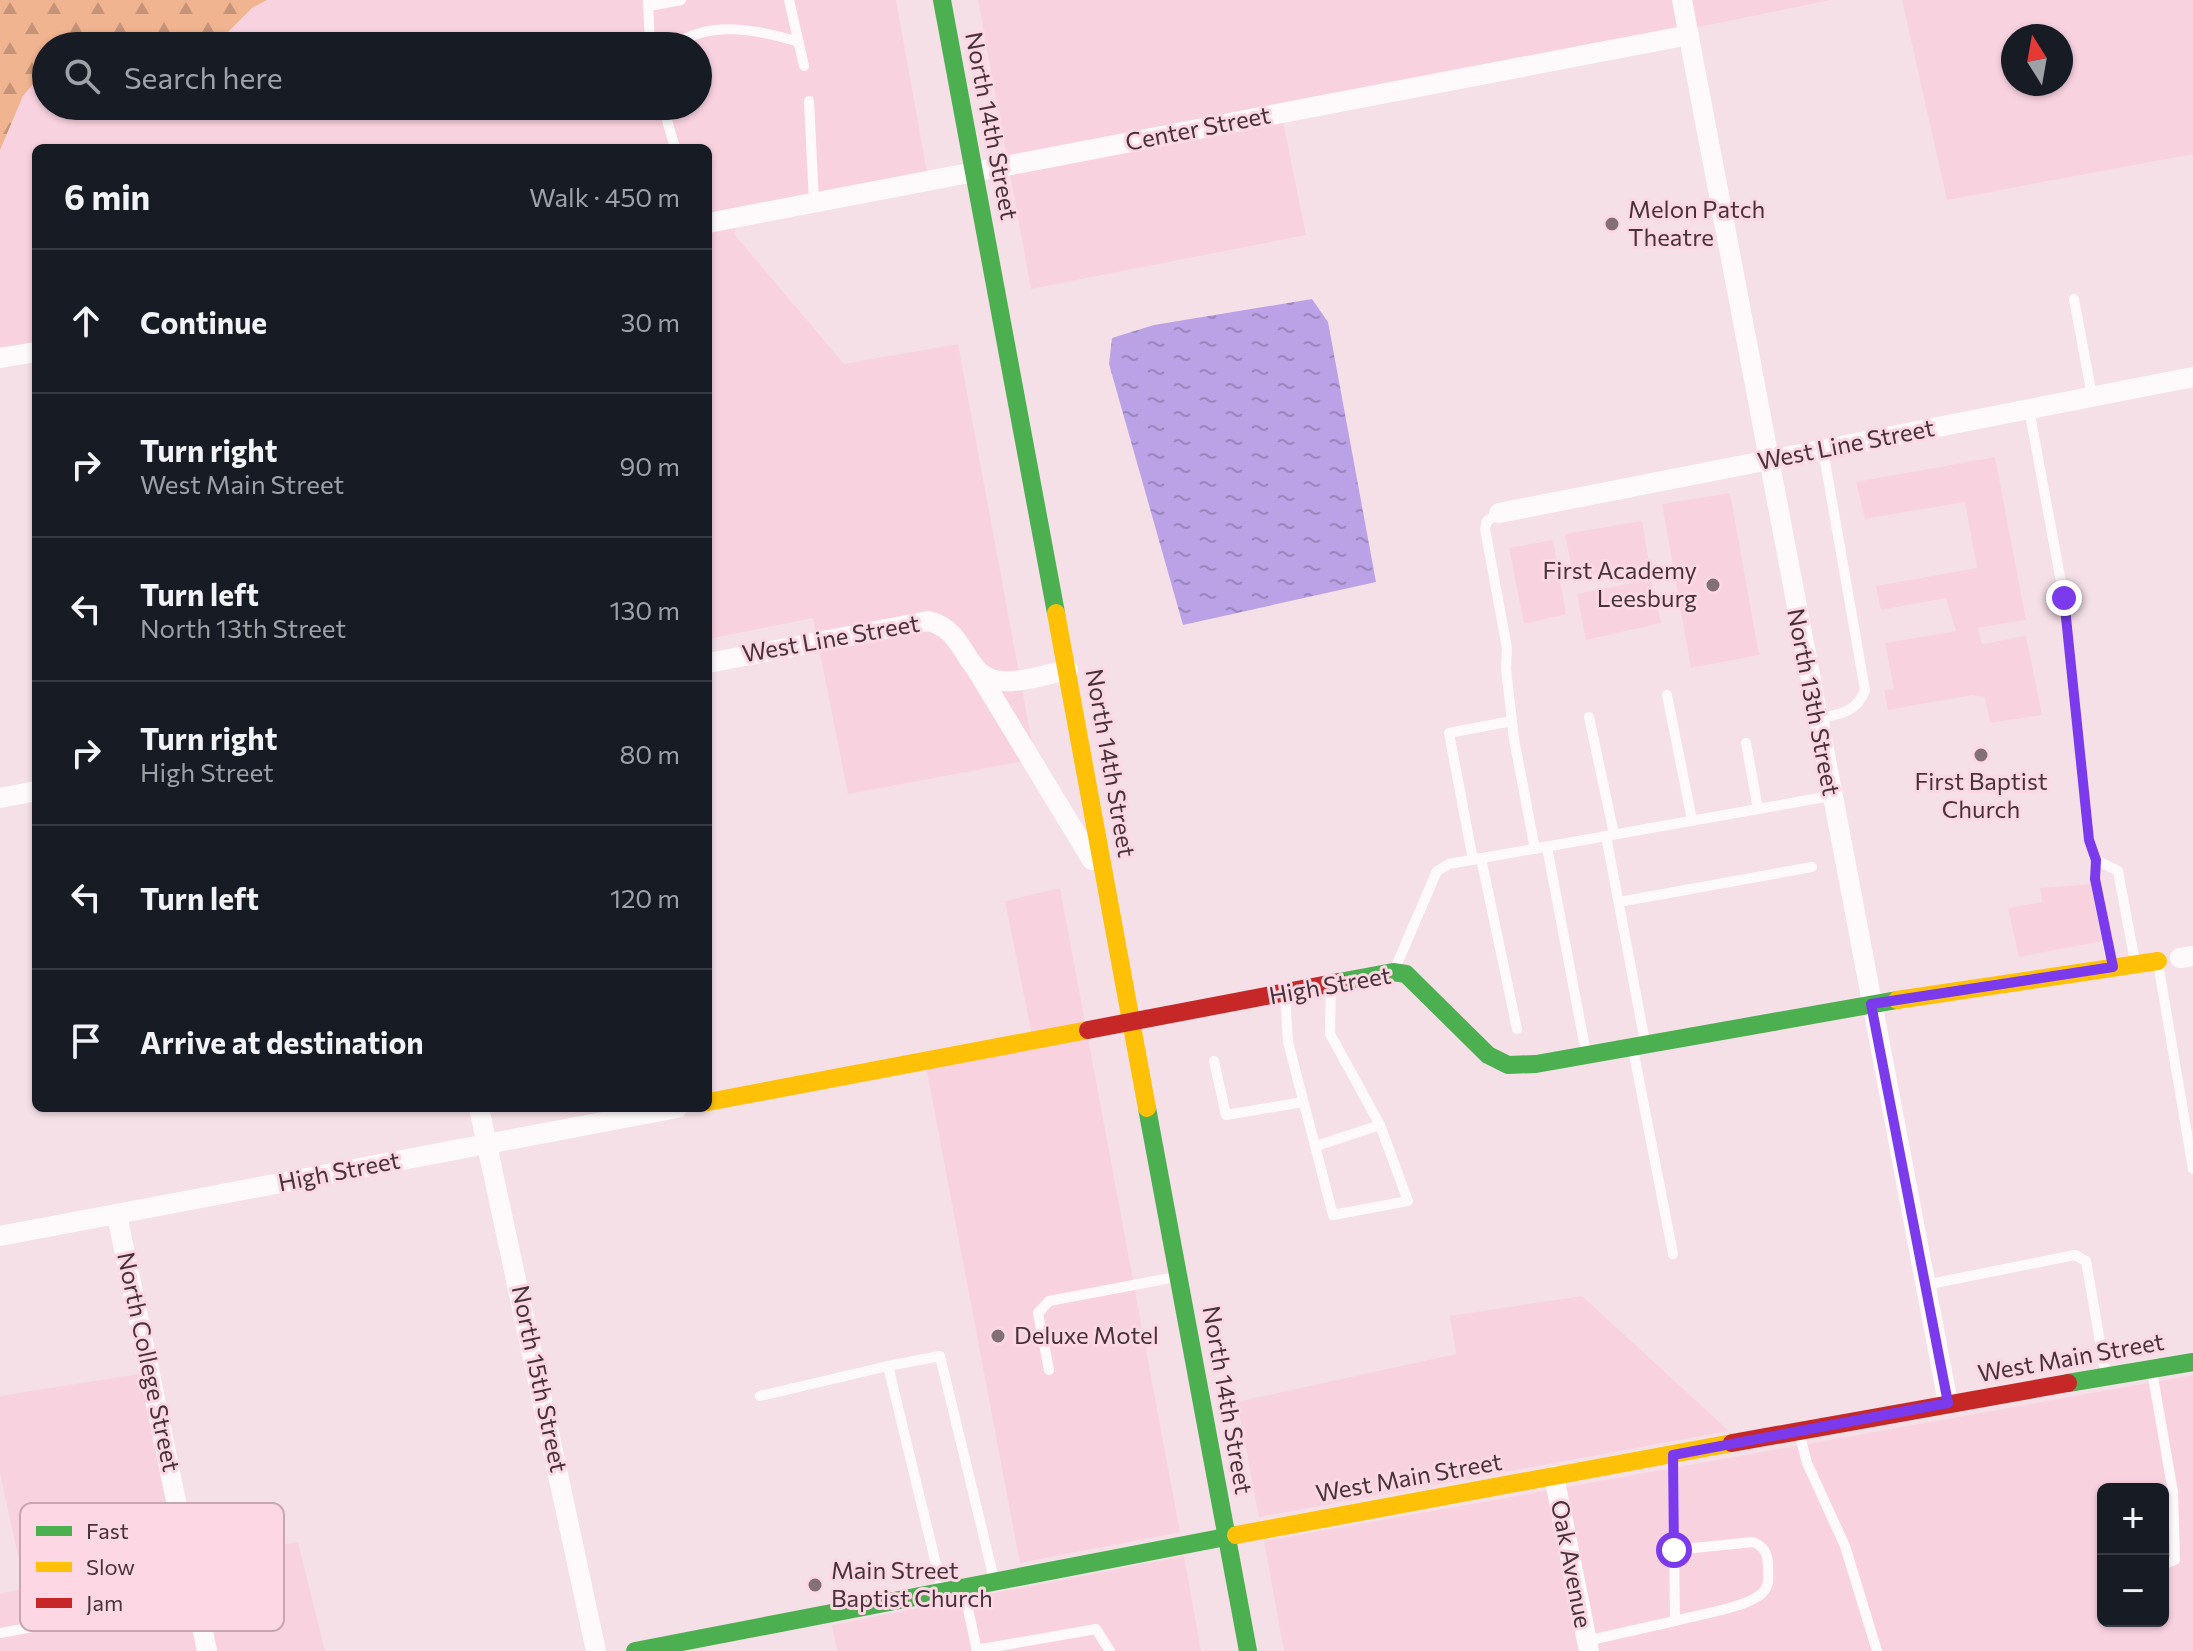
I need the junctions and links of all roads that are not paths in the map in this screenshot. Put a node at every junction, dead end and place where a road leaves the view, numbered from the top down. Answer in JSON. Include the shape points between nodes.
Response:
{"nodes":[{"id":1,"x":681,"y":0,"type":"edge"},
{"id":2,"x":789,"y":0,"type":"edge"},
{"id":3,"x":942,"y":0,"type":"edge"},
{"id":4,"x":1682,"y":0,"type":"edge"},
{"id":5,"x":649,"y":3,"type":"edge"},
{"id":6,"x":650,"y":32,"type":"edge"},
{"id":7,"x":708,"y":32,"type":"edge"},
{"id":8,"x":1689,"y":35,"type":"junction"},
{"id":9,"x":799,"y":42,"type":"junction"},
{"id":10,"x":804,"y":66,"type":"dead end"},
{"id":11,"x":809,"y":101,"type":"dead end"},
{"id":12,"x":667,"y":120,"type":"edge"},
{"id":13,"x":674,"y":144,"type":"edge"},
{"id":14,"x":975,"y":171,"type":"junction"},
{"id":15,"x":814,"y":202,"type":"junction"},
{"id":16,"x":712,"y":222,"type":"edge"},
{"id":17,"x":2074,"y":299,"type":"dead end"},
{"id":18,"x":32,"y":353,"type":"edge"},
{"id":19,"x":0,"y":358,"type":"edge"},
{"id":20,"x":2193,"y":377,"type":"edge"},
{"id":21,"x":2092,"y":396,"type":"junction"},
{"id":22,"x":2029,"y":409,"type":"junction"},
{"id":23,"x":1823,"y":450,"type":"junction"},
{"id":24,"x":1768,"y":461,"type":"junction"},
{"id":25,"x":1499,"y":513,"type":"joint"},
{"id":26,"x":712,"y":662,"type":"edge"},
{"id":27,"x":1068,"y":670,"type":"junction"},
{"id":28,"x":978,"y":672,"type":"junction"},
{"id":29,"x":1667,"y":695,"type":"dead end"},
{"id":30,"x":1589,"y":717,"type":"dead end"},
{"id":31,"x":1817,"y":719,"type":"junction"},
{"id":32,"x":1512,"y":721,"type":"junction"},
{"id":33,"x":1746,"y":743,"type":"dead end"},
{"id":34,"x":32,"y":792,"type":"edge"},
{"id":35,"x":1831,"y":796,"type":"junction"},
{"id":36,"x":0,"y":798,"type":"edge"},
{"id":37,"x":1758,"y":809,"type":"junction"},
{"id":38,"x":1692,"y":820,"type":"junction"},
{"id":39,"x":1610,"y":835,"type":"junction"},
{"id":40,"x":1547,"y":847,"type":"junction"},
{"id":41,"x":1535,"y":849,"type":"junction"},
{"id":42,"x":1477,"y":859,"type":"junction"},
{"id":43,"x":2096,"y":860,"type":"junction"},
{"id":44,"x":1812,"y":867,"type":"dead end"},
{"id":45,"x":1108,"y":888,"type":"junction"},
{"id":46,"x":1619,"y":902,"type":"junction"},
{"id":47,"x":2158,"y":961,"type":"joint"},
{"id":48,"x":2135,"y":964,"type":"junction"},
{"id":49,"x":2113,"y":967,"type":"junction"},
{"id":50,"x":1393,"y":972,"type":"junction"},
{"id":51,"x":1331,"y":984,"type":"junction"},
{"id":52,"x":1285,"y":993,"type":"junction"},
{"id":53,"x":1871,"y":1004,"type":"junction"},
{"id":54,"x":1134,"y":1021,"type":"junction"},
{"id":55,"x":1517,"y":1029,"type":"dead end"},
{"id":56,"x":1639,"y":1046,"type":"junction"},
{"id":57,"x":1587,"y":1056,"type":"junction"},
{"id":58,"x":1214,"y":1061,"type":"dead end"},
{"id":59,"x":712,"y":1101,"type":"edge"},
{"id":60,"x":1303,"y":1102,"type":"junction"},
{"id":61,"x":480,"y":1112,"type":"edge"},
{"id":62,"x":656,"y":1112,"type":"edge"},
{"id":63,"x":1380,"y":1125,"type":"junction"},
{"id":64,"x":487,"y":1144,"type":"junction"},
{"id":65,"x":1316,"y":1146,"type":"junction"},
{"id":66,"x":2193,"y":1169,"type":"edge"},
{"id":67,"x":117,"y":1215,"type":"junction"},
{"id":68,"x":0,"y":1236,"type":"edge"},
{"id":69,"x":1673,"y":1254,"type":"dead end"},
{"id":70,"x":1180,"y":1277,"type":"junction"},
{"id":71,"x":1925,"y":1285,"type":"junction"},
{"id":72,"x":2193,"y":1362,"type":"edge"},
{"id":73,"x":888,"y":1366,"type":"junction"},
{"id":74,"x":2152,"y":1369,"type":"junction"},
{"id":75,"x":1049,"y":1370,"type":"dead end"},
{"id":76,"x":2106,"y":1376,"type":"junction"},
{"id":77,"x":760,"y":1396,"type":"dead end"},
{"id":78,"x":1948,"y":1403,"type":"junction"},
{"id":79,"x":1798,"y":1430,"type":"junction"},
{"id":80,"x":1673,"y":1455,"type":"junction"},
{"id":81,"x":1554,"y":1476,"type":"junction"},
{"id":82,"x":177,"y":1503,"type":"edge"},
{"id":83,"x":1227,"y":1535,"type":"junction"},
{"id":84,"x":1674,"y":1550,"type":"junction"},
{"id":85,"x":2169,"y":1562,"type":"edge"},
{"id":86,"x":994,"y":1581,"type":"junction"},
{"id":87,"x":964,"y":1587,"type":"junction"},
{"id":88,"x":942,"y":1591,"type":"junction"},
{"id":89,"x":1675,"y":1621,"type":"junction"},
{"id":90,"x":20,"y":1629,"type":"edge"},
{"id":91,"x":203,"y":1631,"type":"edge"},
{"id":92,"x":0,"y":1633,"type":"edge"},
{"id":93,"x":1587,"y":1646,"type":"edge"},
{"id":94,"x":977,"y":1650,"type":"edge"},
{"id":95,"x":207,"y":1651,"type":"edge"},
{"id":96,"x":596,"y":1651,"type":"edge"},
{"id":97,"x":635,"y":1651,"type":"edge"},
{"id":98,"x":1110,"y":1651,"type":"edge"},
{"id":99,"x":1248,"y":1651,"type":"edge"},
{"id":100,"x":1877,"y":1651,"type":"edge"}],
"edges":[{"from":1,"to":5,"type":"lane"},
{"from":2,"to":9,"type":"lane"},
{"from":3,"to":14,"type":"main road","name":"North 14th Street"},
{"from":4,"to":8,"type":"street","name":"North 13th Street"},
{"from":5,"to":6,"type":"lane"},
{"from":7,"to":9,"type":"lane","via":[[765,32]]},
{"from":8,"to":14,"type":"street","name":"Center Street"},
{"from":8,"to":24,"type":"street","name":"North 13th Street"},
{"from":9,"to":10,"type":"lane"},
{"from":11,"to":15,"type":"lane"},
{"from":12,"to":13,"type":"lane"},
{"from":14,"to":15,"type":"street","name":"Center Street"},
{"from":14,"to":27,"type":"main road","name":"North 14th Street"},
{"from":15,"to":16,"type":"street","name":"Center Street"},
{"from":17,"to":21,"type":"lane"},
{"from":18,"to":19,"type":"street"},
{"from":20,"to":21,"type":"street","name":"West Line Street"},
{"from":21,"to":22,"type":"street","name":"West Line Street"},
{"from":22,"to":23,"type":"street","name":"West Line Street"},
{"from":22,"to":43,"type":"lane","via":[[2064,598],[2089,840]]},
{"from":23,"to":24,"type":"street","name":"West Line Street"},
{"from":23,"to":31,"type":"lane","via":[[1865,690],[1848,712]]},
{"from":24,"to":25,"type":"street","name":"West Line Street"},
{"from":24,"to":31,"type":"street","name":"North 13th Street"},
{"from":25,"to":32,"type":"lane","via":[[1485,529],[1507,648]]},
{"from":26,"to":28,"type":"street","name":"West Line Street","via":[[928,621],[957,635]]},
{"from":27,"to":28,"type":"street","via":[[996,681]]},
{"from":27,"to":45,"type":"main road","name":"North 14th Street"},
{"from":28,"to":45,"type":"street","name":"West Line Street"},
{"from":29,"to":38,"type":"lane"},
{"from":30,"to":39,"type":"lane"},
{"from":31,"to":35,"type":"street","name":"North 13th Street"},
{"from":32,"to":41,"type":"lane"},
{"from":32,"to":42,"type":"lane","via":[[1449,733]]},
{"from":33,"to":37,"type":"lane"},
{"from":34,"to":36,"type":"street"},
{"from":35,"to":37,"type":"lane"},
{"from":35,"to":53,"type":"street","name":"North 13th Street"},
{"from":37,"to":38,"type":"lane"},
{"from":38,"to":39,"type":"lane"},
{"from":39,"to":40,"type":"lane"},
{"from":39,"to":46,"type":"lane"},
{"from":40,"to":41,"type":"lane"},
{"from":40,"to":57,"type":"lane"},
{"from":41,"to":42,"type":"lane"},
{"from":42,"to":50,"type":"lane","via":[[1437,871]]},
{"from":42,"to":55,"type":"lane"},
{"from":43,"to":48,"type":"lane","via":[[2118,871]]},
{"from":43,"to":49,"type":"lane"},
{"from":44,"to":46,"type":"lane"},
{"from":45,"to":54,"type":"main road","name":"North 14th Street"},
{"from":46,"to":56,"type":"lane"},
{"from":47,"to":48,"type":"main road","name":"High Street"},
{"from":47,"to":66,"type":"lane"},
{"from":48,"to":49,"type":"main road","name":"High Street"},
{"from":49,"to":53,"type":"main road","name":"High Street"},
{"from":50,"to":51,"type":"main road","name":"High Street"},
{"from":50,"to":57,"type":"main road","name":"High Street","via":[[1406,974],[1488,1055],[1508,1065]]},
{"from":51,"to":52,"type":"main road","name":"High Street"},
{"from":51,"to":63,"type":"lane","via":[[1330,1034]]},
{"from":52,"to":54,"type":"main road","name":"High Street"},
{"from":52,"to":60,"type":"lane","via":[[1288,1042]]},
{"from":53,"to":56,"type":"main road","name":"High Street"},
{"from":53,"to":71,"type":"street","name":"North 13th Street"},
{"from":54,"to":59,"type":"main road","name":"High Street"},
{"from":54,"to":70,"type":"main road","name":"North 14th Street"},
{"from":56,"to":57,"type":"main road","name":"High Street"},
{"from":56,"to":69,"type":"lane"},
{"from":58,"to":60,"type":"lane","via":[[1226,1115]]},
{"from":60,"to":65,"type":"lane"},
{"from":61,"to":64,"type":"street","name":"North 15th Street"},
{"from":62,"to":64,"type":"street","name":"High Street"},
{"from":63,"to":65,"type":"lane"},
{"from":63,"to":65,"type":"lane","via":[[1408,1201],[1333,1215]]},
{"from":64,"to":67,"type":"street","name":"High Street"},
{"from":64,"to":96,"type":"street","name":"North 15th Street"},
{"from":67,"to":68,"type":"street","name":"High Street"},
{"from":67,"to":82,"type":"street","name":"North College Street"},
{"from":70,"to":75,"type":"lane","via":[[1049,1301],[1038,1313]]},
{"from":70,"to":83,"type":"main road","name":"North 14th Street"},
{"from":71,"to":76,"type":"lane","via":[[2075,1255],[2086,1261]]},
{"from":71,"to":78,"type":"street","name":"North 13th Street"},
{"from":72,"to":74,"type":"main road","name":"West Main Street"},
{"from":73,"to":77,"type":"lane"},
{"from":73,"to":86,"type":"lane","via":[[940,1356]]},
{"from":73,"to":88,"type":"lane"},
{"from":74,"to":76,"type":"main road","name":"West Main Street"},
{"from":74,"to":85,"type":"lane","via":[[2173,1492],[2175,1560]]},
{"from":76,"to":78,"type":"main road","name":"West Main Street"},
{"from":78,"to":79,"type":"main road","name":"West Main Street"},
{"from":79,"to":80,"type":"main road","name":"West Main Street"},
{"from":79,"to":100,"type":"lane","via":[[1807,1463],[1845,1546]]},
{"from":80,"to":81,"type":"main road","name":"West Main Street"},
{"from":80,"to":84,"type":"lane"},
{"from":81,"to":83,"type":"main road","name":"West Main Street"},
{"from":81,"to":93,"type":"street","name":"Oak Avenue"},
{"from":83,"to":86,"type":"main road","name":"West Main Street"},
{"from":83,"to":99,"type":"main road","name":"North 14th Street"},
{"from":84,"to":89,"type":"lane"},
{"from":84,"to":89,"type":"lane","via":[[1753,1542],[1768,1557],[1769,1579],[1754,1600]]},
{"from":86,"to":87,"type":"main road","name":"West Main Street"},
{"from":87,"to":88,"type":"main road","name":"West Main Street"},
{"from":87,"to":94,"type":"lane"},
{"from":88,"to":97,"type":"main road","name":"West Main Street"},
{"from":89,"to":93,"type":"lane"},
{"from":90,"to":92,"type":"lane"},
{"from":91,"to":95,"type":"street","name":"North College Street"},
{"from":94,"to":98,"type":"lane","via":[[1096,1629]]}]}
